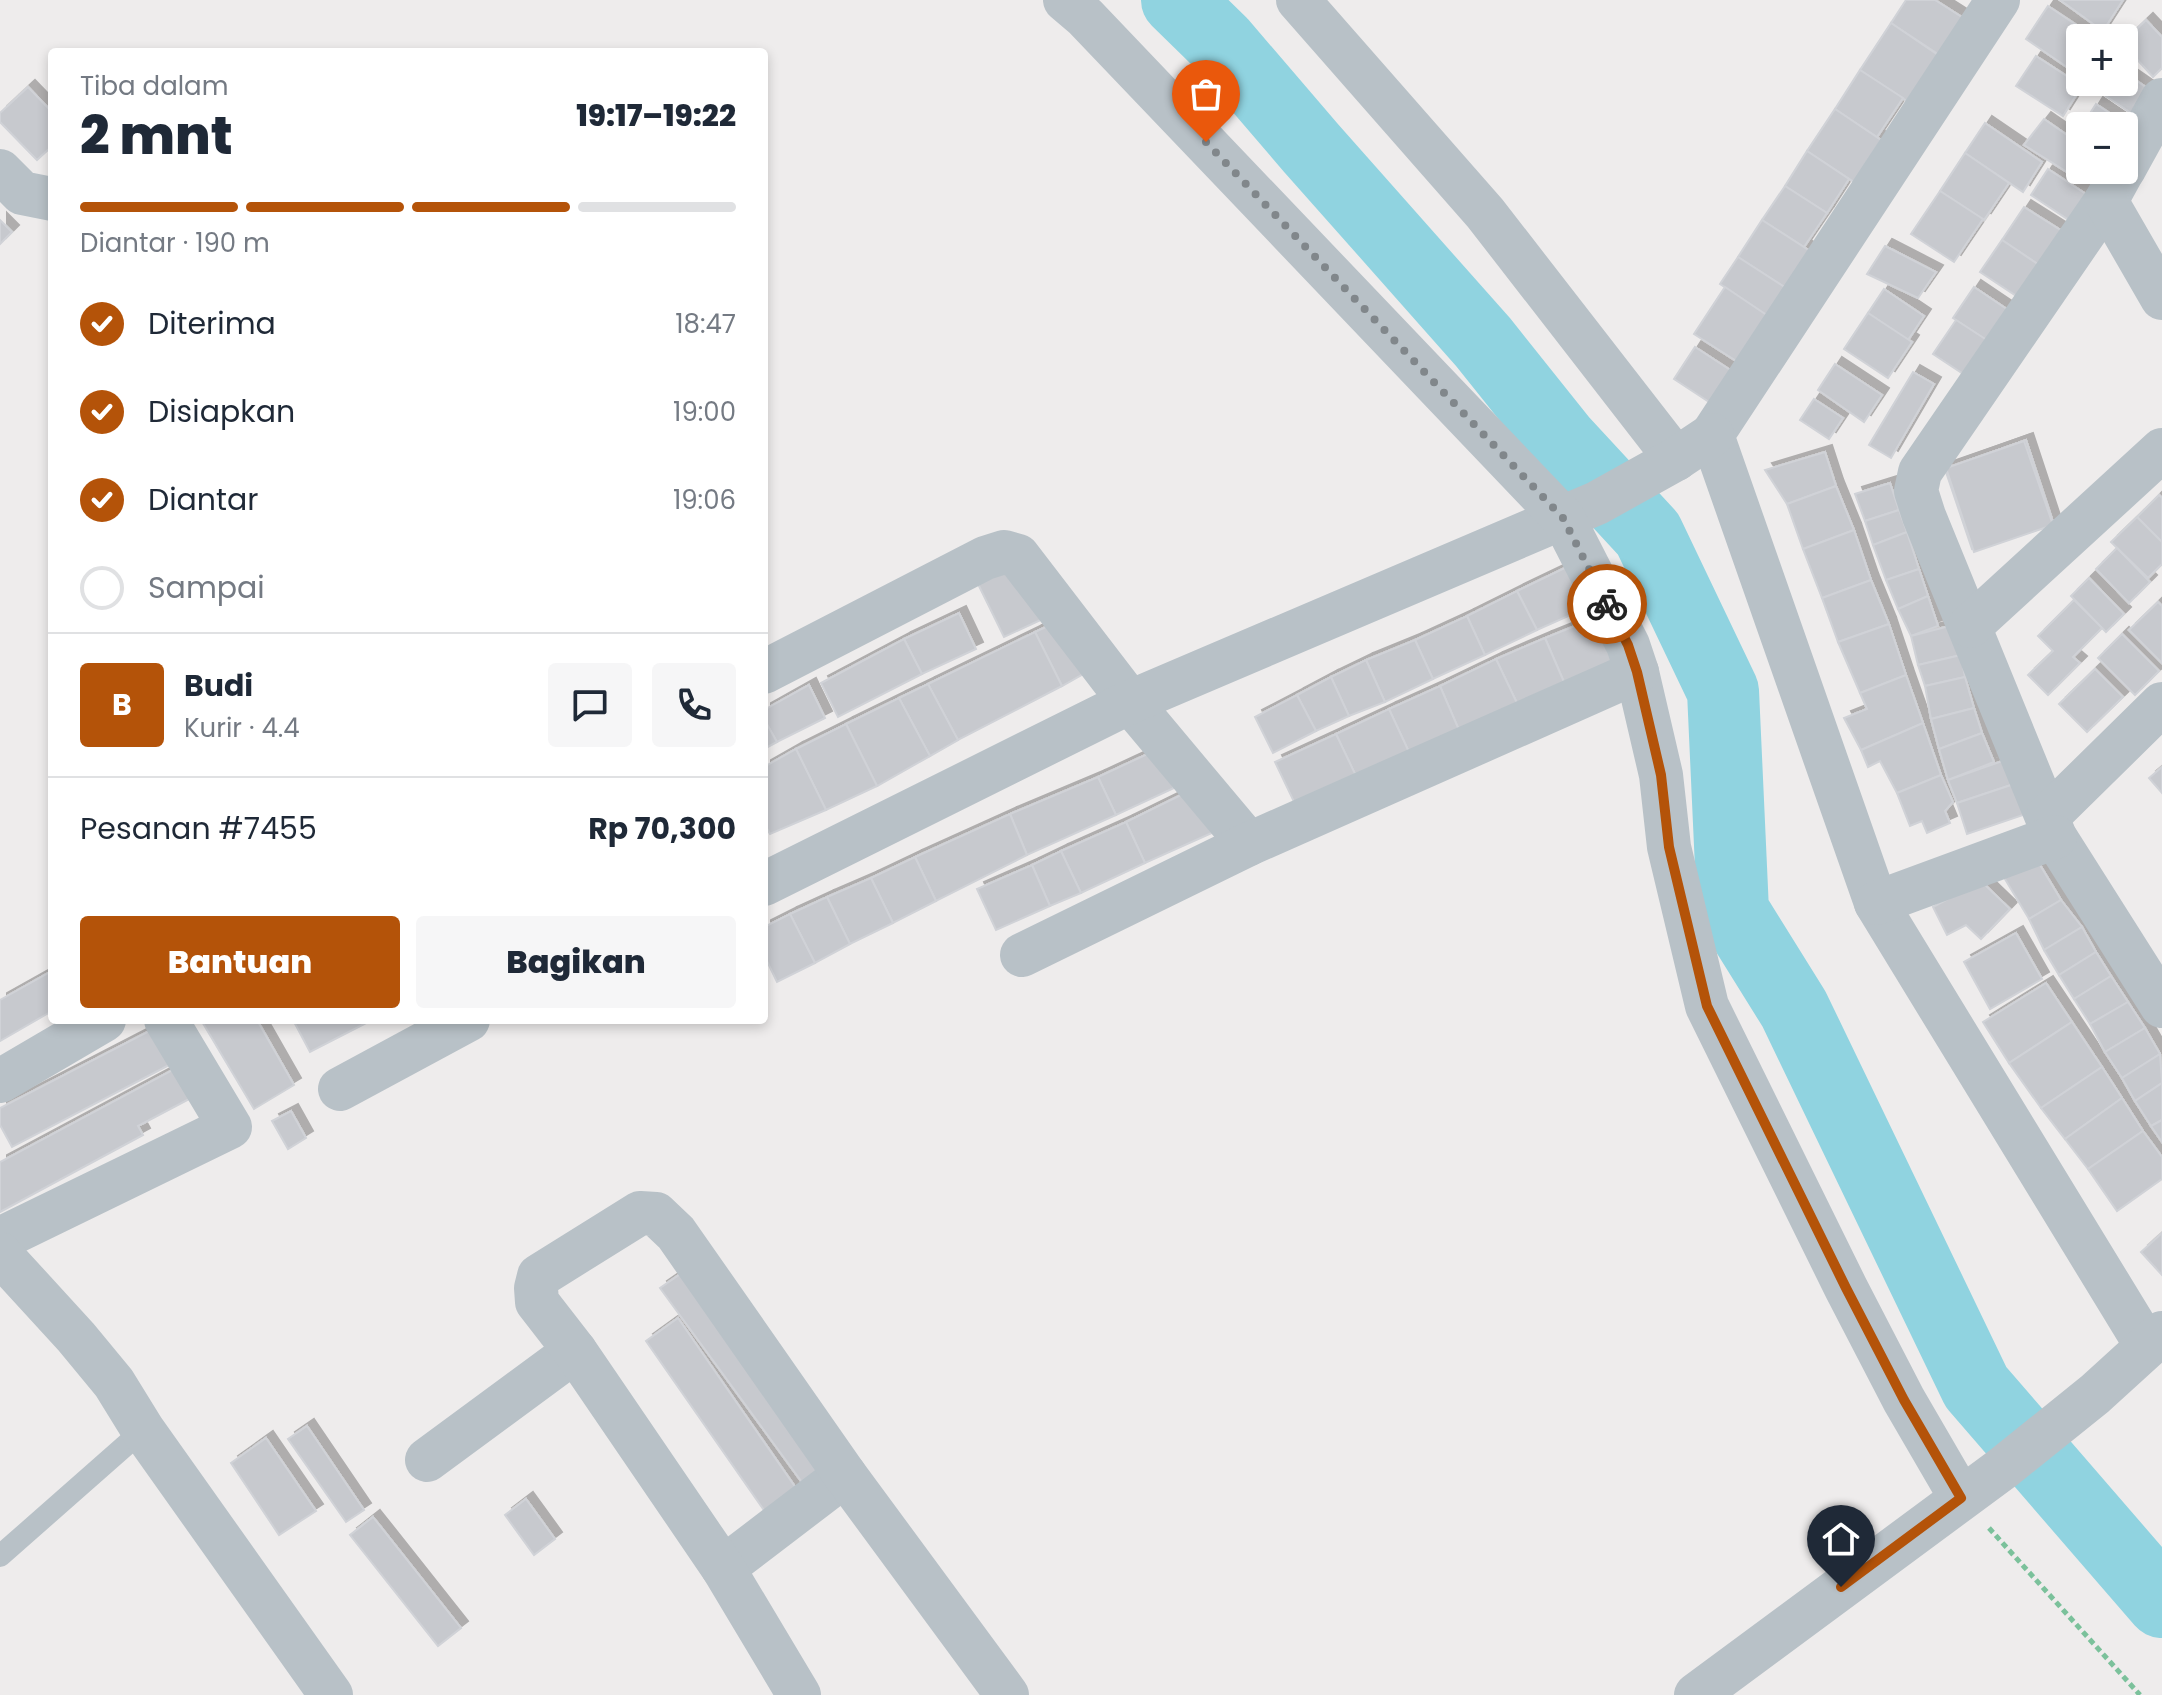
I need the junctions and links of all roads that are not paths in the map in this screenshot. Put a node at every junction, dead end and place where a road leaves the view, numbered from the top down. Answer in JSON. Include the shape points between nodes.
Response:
{"nodes":[{"id":1,"x":1065,"y":0,"type":"edge"},
{"id":2,"x":1298,"y":0,"type":"edge"},
{"id":3,"x":1998,"y":0,"type":"edge"},
{"id":4,"x":2162,"y":100,"type":"edge"},
{"id":5,"x":2138,"y":144,"type":"edge"},
{"id":6,"x":0,"y":171,"type":"edge"},
{"id":7,"x":2115,"y":184,"type":"edge"},
{"id":8,"x":2119,"y":184,"type":"edge"},
{"id":9,"x":48,"y":198,"type":"edge"},
{"id":10,"x":2162,"y":298,"type":"edge"},
{"id":11,"x":1712,"y":435,"type":"junction"},
{"id":12,"x":2162,"y":450,"type":"edge"},
{"id":13,"x":1661,"y":467,"type":"junction"},
{"id":14,"x":1580,"y":510,"type":"junction"},
{"id":15,"x":1970,"y":626,"type":"junction"},
{"id":16,"x":768,"y":670,"type":"edge"},
{"id":17,"x":1637,"y":672,"type":"junction"},
{"id":18,"x":1130,"y":702,"type":"junction"},
{"id":19,"x":2162,"y":704,"type":"edge"},
{"id":20,"x":2052,"y":826,"type":"junction"},
{"id":21,"x":1249,"y":844,"type":"junction"},
{"id":22,"x":768,"y":882,"type":"edge"},
{"id":23,"x":1876,"y":903,"type":"junction"},
{"id":24,"x":1022,"y":955,"type":"dead end"},
{"id":25,"x":2162,"y":1006,"type":"edge"},
{"id":26,"x":97,"y":1024,"type":"edge"},
{"id":27,"x":168,"y":1024,"type":"edge"},
{"id":28,"x":461,"y":1024,"type":"edge"},
{"id":29,"x":0,"y":1081,"type":"edge"},
{"id":30,"x":340,"y":1089,"type":"dead end"},
{"id":31,"x":0,"y":1239,"type":"edge"},
{"id":32,"x":0,"y":1254,"type":"edge"},
{"id":33,"x":575,"y":1351,"type":"junction"},
{"id":34,"x":2120,"y":1370,"type":"edge"},
{"id":35,"x":143,"y":1430,"type":"junction"},
{"id":36,"x":427,"y":1460,"type":"dead end"},
{"id":37,"x":845,"y":1475,"type":"junction"},
{"id":38,"x":1961,"y":1498,"type":"junction"},
{"id":39,"x":0,"y":1556,"type":"edge"},
{"id":40,"x":723,"y":1568,"type":"junction"},
{"id":41,"x":331,"y":1695,"type":"edge"},
{"id":42,"x":799,"y":1695,"type":"edge"},
{"id":43,"x":1007,"y":1695,"type":"edge"},
{"id":44,"x":1696,"y":1695,"type":"edge"}],
"edges":[{"from":1,"to":14,"type":"street"},
{"from":2,"to":13,"type":"street","via":[[1485,213]]},
{"from":3,"to":11,"type":"street"},
{"from":4,"to":5,"type":"street"},
{"from":6,"to":9,"type":"street","via":[[22,193]]},
{"from":7,"to":15,"type":"street","via":[[1920,472],[1916,491],[1924,516]]},
{"from":8,"to":10,"type":"street"},
{"from":11,"to":13,"type":"street"},
{"from":11,"to":23,"type":"street"},
{"from":12,"to":15,"type":"street"},
{"from":13,"to":14,"type":"street"},
{"from":14,"to":17,"type":"street"},
{"from":14,"to":18,"type":"street"},
{"from":15,"to":20,"type":"street"},
{"from":16,"to":18,"type":"street","via":[[1004,552],[1026,563]]},
{"from":17,"to":21,"type":"street"},
{"from":17,"to":38,"type":"street","via":[[1661,775],[1669,847],[1707,1006],[1846,1288]]},
{"from":18,"to":21,"type":"street"},
{"from":18,"to":22,"type":"street"},
{"from":19,"to":20,"type":"street"},
{"from":20,"to":23,"type":"street"},
{"from":20,"to":25,"type":"street"},
{"from":21,"to":24,"type":"street"},
{"from":23,"to":34,"type":"street"},
{"from":26,"to":29,"type":"street"},
{"from":27,"to":31,"type":"street","via":[[230,1127]]},
{"from":28,"to":30,"type":"street"},
{"from":32,"to":35,"type":"street","via":[[114,1383]]},
{"from":33,"to":36,"type":"street"},
{"from":33,"to":37,"type":"street","via":[[537,1302],[539,1276],[640,1213],[656,1214],[676,1233]]},
{"from":33,"to":40,"type":"street"},
{"from":34,"to":38,"type":"street"},
{"from":35,"to":39,"type":"lane"},
{"from":35,"to":41,"type":"street"},
{"from":37,"to":40,"type":"street"},
{"from":37,"to":43,"type":"street"},
{"from":38,"to":44,"type":"street"},
{"from":40,"to":42,"type":"street"}]}
